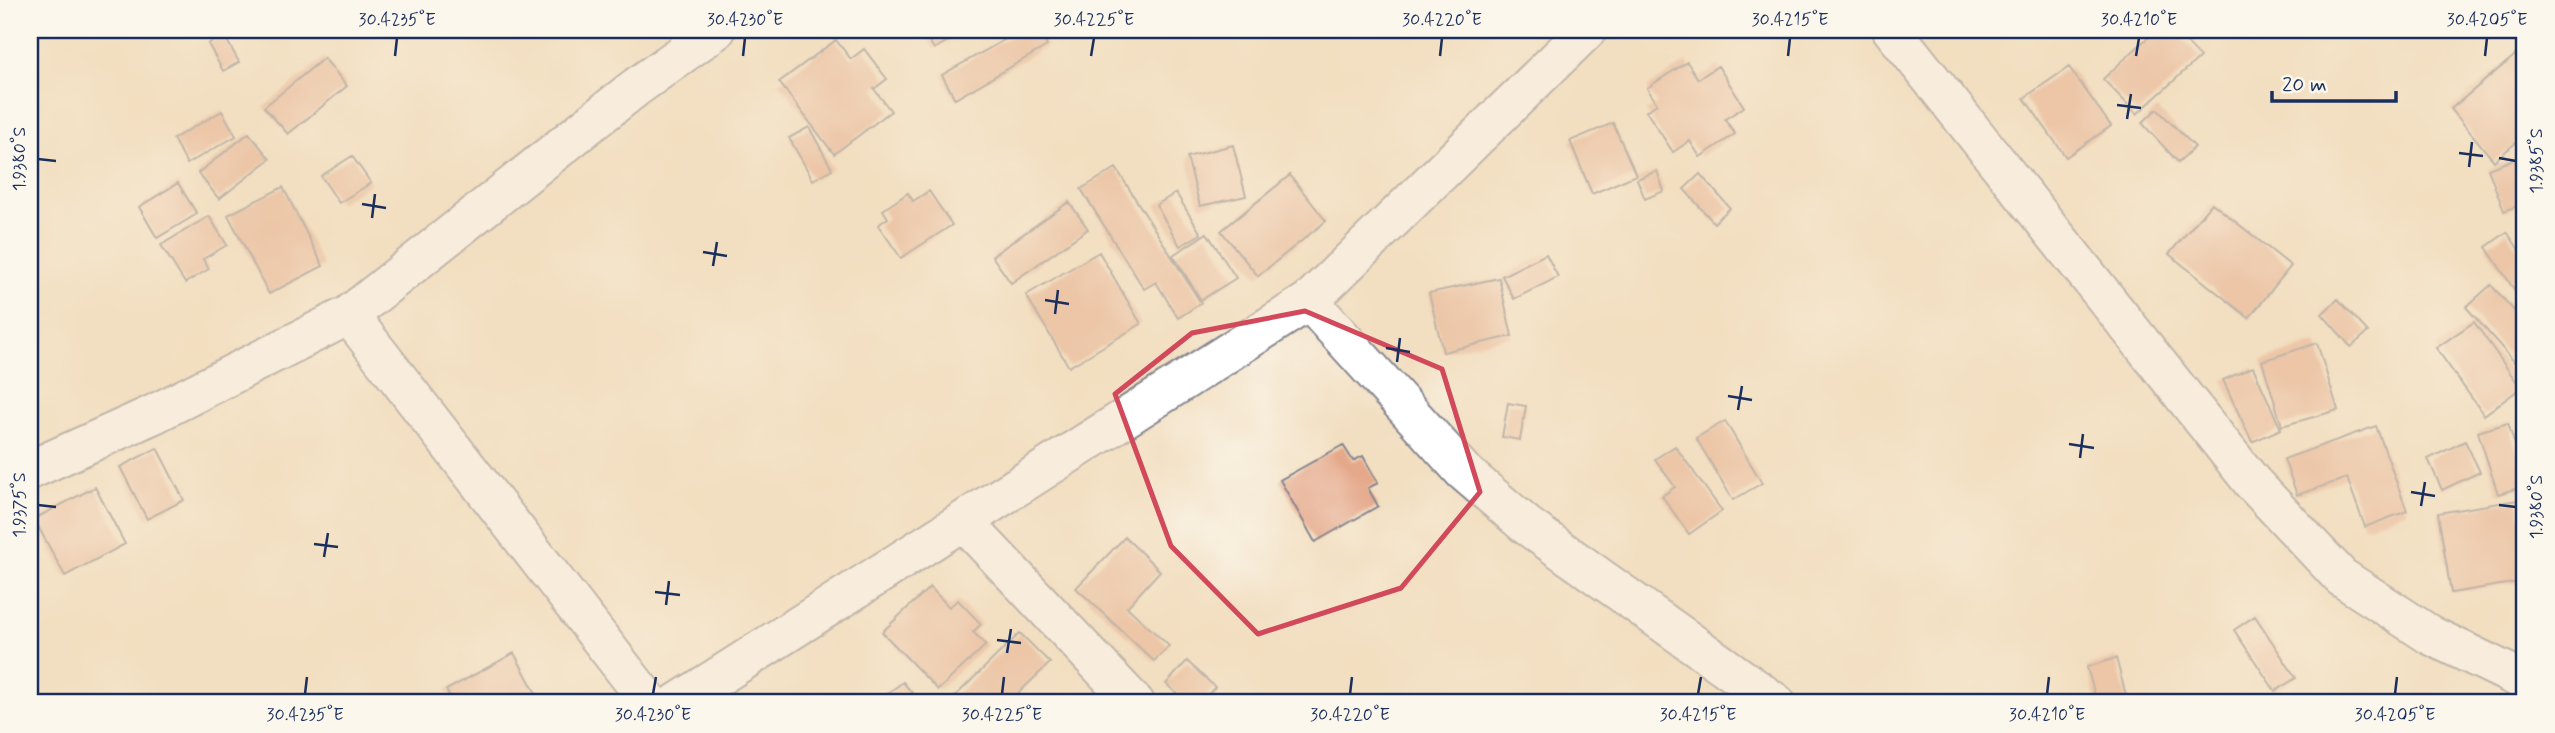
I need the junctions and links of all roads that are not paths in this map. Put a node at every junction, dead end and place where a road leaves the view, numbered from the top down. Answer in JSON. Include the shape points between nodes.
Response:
{"nodes":[{"id":1,"x":716,"y":30,"type":"edge"},
{"id":2,"x":1587,"y":30,"type":"edge"},
{"id":3,"x":1892,"y":30,"type":"edge"},
{"id":4,"x":1309,"y":301,"type":"junction"},
{"id":5,"x":349,"y":314,"type":"junction"},
{"id":6,"x":30,"y":470,"type":"edge"},
{"id":7,"x":963,"y":521,"type":"junction"},
{"id":8,"x":2525,"y":681,"type":"edge"},
{"id":9,"x":650,"y":703,"type":"edge"},
{"id":10,"x":677,"y":703,"type":"edge"},
{"id":11,"x":1135,"y":703,"type":"edge"},
{"id":12,"x":1776,"y":703,"type":"edge"}],
"edges":[{"from":1,"to":5,"type":"street","via":[[635,88]]},
{"from":2,"to":4,"type":"street"},
{"from":3,"to":8,"type":"street","via":[[2252,482],[2341,577],[2430,635]]},
{"from":4,"to":7,"type":"street"},
{"from":4,"to":12,"type":"street","via":[[1463,471],[1526,525]]},
{"from":5,"to":6,"type":"street","via":[[153,414]]},
{"from":5,"to":9,"type":"street"},
{"from":7,"to":10,"type":"street"},
{"from":7,"to":11,"type":"street"}]}
